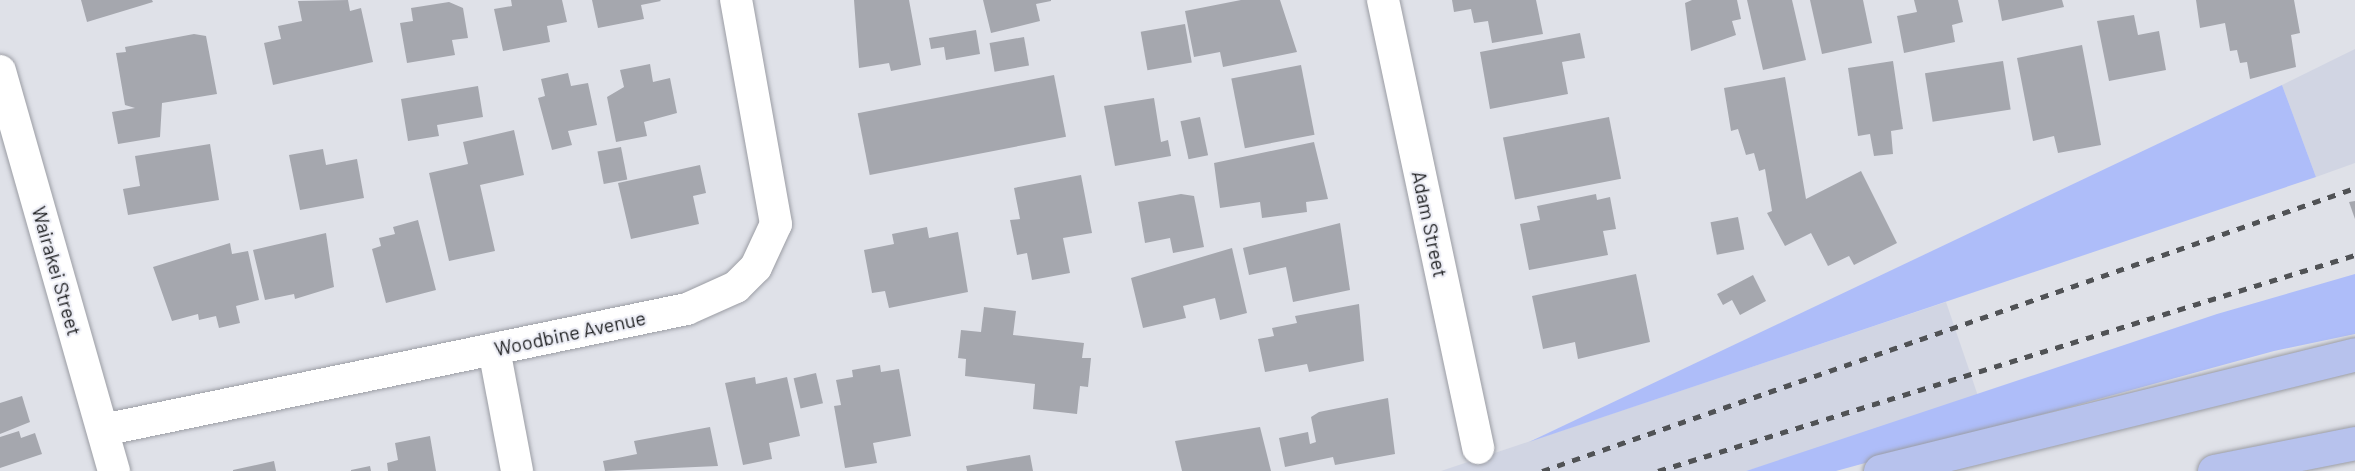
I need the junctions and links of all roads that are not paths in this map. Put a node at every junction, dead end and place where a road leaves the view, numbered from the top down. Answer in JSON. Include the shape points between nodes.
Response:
{"nodes":[{"id":1,"x":736,"y":0,"type":"edge"},
{"id":2,"x":1383,"y":0,"type":"edge"},
{"id":3,"x":0,"y":71,"type":"edge"},
{"id":4,"x":494,"y":349,"type":"junction"},
{"id":5,"x":2355,"y":354,"type":"edge"},
{"id":6,"x":103,"y":430,"type":"junction"},
{"id":7,"x":2355,"y":443,"type":"edge"},
{"id":8,"x":1478,"y":448,"type":"dead end"},
{"id":9,"x":114,"y":471,"type":"edge"},
{"id":10,"x":517,"y":471,"type":"edge"},
{"id":11,"x":1880,"y":471,"type":"edge"},
{"id":12,"x":2214,"y":471,"type":"edge"}],
"edges":[{"from":1,"to":4,"type":"street","name":"Woodbine Avenue","via":[[775,199],[776,224],[756,267],[715,300],[687,309]]},
{"from":2,"to":8,"type":"street","name":"Adam Street"},
{"from":3,"to":6,"type":"street","name":"Wairakei Street"},
{"from":4,"to":6,"type":"street","name":"Woodbine Avenue"},
{"from":4,"to":10,"type":"street"},
{"from":5,"to":11,"type":"highway"},
{"from":6,"to":9,"type":"street","name":"Wairakei Street"},
{"from":7,"to":12,"type":"highway"}]}
